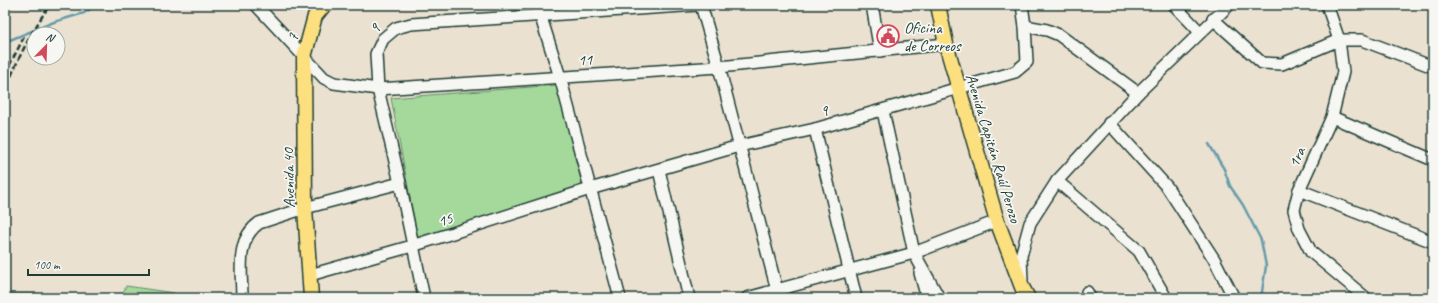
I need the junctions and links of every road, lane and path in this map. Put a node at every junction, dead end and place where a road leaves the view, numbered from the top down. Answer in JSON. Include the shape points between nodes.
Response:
{"nodes":[{"id":1,"x":324,"y":5,"type":"edge"},
{"id":2,"x":537,"y":5,"type":"edge"},
{"id":3,"x":698,"y":5,"type":"edge"},
{"id":4,"x":701,"y":5,"type":"edge"},
{"id":5,"x":872,"y":5,"type":"edge"},
{"id":6,"x":938,"y":5,"type":"edge"},
{"id":7,"x":1022,"y":5,"type":"edge"},
{"id":8,"x":1174,"y":5,"type":"edge"},
{"id":9,"x":1229,"y":5,"type":"edge"},
{"id":10,"x":1327,"y":5,"type":"edge"},
{"id":11,"x":257,"y":6,"type":"edge"},
{"id":12,"x":540,"y":16,"type":"junction"},
{"id":13,"x":1213,"y":19,"type":"junction"},
{"id":14,"x":1025,"y":26,"type":"junction"},
{"id":15,"x":1200,"y":32,"type":"junction"},
{"id":16,"x":1340,"y":40,"type":"junction"},
{"id":17,"x":946,"y":44,"type":"junction"},
{"id":18,"x":880,"y":51,"type":"junction"},
{"id":19,"x":304,"y":57,"type":"junction"},
{"id":20,"x":719,"y":67,"type":"junction"},
{"id":21,"x":1433,"y":67,"type":"edge"},
{"id":22,"x":560,"y":77,"type":"junction"},
{"id":23,"x":957,"y":88,"type":"junction"},
{"id":24,"x":378,"y":89,"type":"junction"},
{"id":25,"x":1138,"y":93,"type":"junction"},
{"id":26,"x":883,"y":111,"type":"junction"},
{"id":27,"x":1332,"y":117,"type":"junction"},
{"id":28,"x":1109,"y":123,"type":"junction"},
{"id":29,"x":815,"y":129,"type":"junction"},
{"id":30,"x":739,"y":146,"type":"junction"},
{"id":31,"x":1433,"y":160,"type":"edge"},
{"id":32,"x":659,"y":170,"type":"junction"},
{"id":33,"x":1057,"y":181,"type":"junction"},
{"id":34,"x":400,"y":183,"type":"junction"},
{"id":35,"x":590,"y":189,"type":"junction"},
{"id":36,"x":1299,"y":190,"type":"junction"},
{"id":37,"x":305,"y":208,"type":"junction"},
{"id":38,"x":997,"y":221,"type":"junction"},
{"id":39,"x":1433,"y":242,"type":"edge"},
{"id":40,"x":412,"y":246,"type":"junction"},
{"id":41,"x":914,"y":253,"type":"junction"},
{"id":42,"x":849,"y":272,"type":"junction"},
{"id":43,"x":310,"y":275,"type":"junction"},
{"id":44,"x":1025,"y":293,"type":"edge"},
{"id":45,"x":778,"y":294,"type":"edge"},
{"id":46,"x":1230,"y":297,"type":"edge"},
{"id":47,"x":242,"y":298,"type":"edge"},
{"id":48,"x":311,"y":298,"type":"edge"},
{"id":49,"x":424,"y":298,"type":"edge"},
{"id":50,"x":620,"y":298,"type":"edge"},
{"id":51,"x":689,"y":298,"type":"edge"},
{"id":52,"x":747,"y":298,"type":"edge"},
{"id":53,"x":856,"y":298,"type":"edge"},
{"id":54,"x":927,"y":298,"type":"edge"},
{"id":55,"x":939,"y":298,"type":"edge"},
{"id":56,"x":1166,"y":298,"type":"edge"},
{"id":57,"x":1366,"y":298,"type":"edge"}],
"edges":[{"from":1,"to":19,"type":"main road","name":"7","via":[[315,16]]},
{"from":2,"to":12,"type":"street"},
{"from":3,"to":12,"type":"street","name":"9"},
{"from":4,"to":20,"type":"street"},
{"from":5,"to":18,"type":"street"},
{"from":6,"to":17,"type":"main road","name":"Avenida Capitán Raúl Perozo"},
{"from":7,"to":14,"type":"street"},
{"from":8,"to":15,"type":"street"},
{"from":9,"to":13,"type":"street"},
{"from":10,"to":16,"type":"street","name":"1ra"},
{"from":11,"to":19,"type":"street","name":"11"},
{"from":12,"to":22,"type":"street"},
{"from":12,"to":24,"type":"street","name":"9","via":[[412,24],[396,28],[383,39],[376,54]]},
{"from":13,"to":15,"type":"street"},
{"from":13,"to":16,"type":"street","via":[[1262,63],[1282,64]]},
{"from":14,"to":23,"type":"street","name":"9","via":[[1027,62],[1015,72]]},
{"from":14,"to":25,"type":"street","via":[[1047,30],[1059,36]]},
{"from":15,"to":25,"type":"street"},
{"from":16,"to":21,"type":"street","via":[[1362,40]]},
{"from":16,"to":27,"type":"street","name":"1ra","via":[[1343,72]]},
{"from":17,"to":18,"type":"street","name":"11"},
{"from":17,"to":23,"type":"main road","name":"Avenida Capitán Raúl Perozo"},
{"from":18,"to":20,"type":"street","name":"11"},
{"from":19,"to":24,"type":"street","name":"11","via":[[328,81]]},
{"from":19,"to":37,"type":"main road","name":"Avenida 40"},
{"from":20,"to":22,"type":"street","name":"11"},
{"from":20,"to":30,"type":"street"},
{"from":22,"to":24,"type":"street","name":"11"},
{"from":22,"to":35,"type":"street"},
{"from":23,"to":26,"type":"street","name":"9"},
{"from":23,"to":38,"type":"main road","name":"Avenida Capitán Raúl Perozo"},
{"from":24,"to":34,"type":"street","name":"9"},
{"from":25,"to":28,"type":"street"},
{"from":26,"to":29,"type":"street","name":"9"},
{"from":26,"to":41,"type":"street"},
{"from":27,"to":31,"type":"street"},
{"from":27,"to":36,"type":"street","name":"1ra"},
{"from":28,"to":33,"type":"street"},
{"from":28,"to":46,"type":"street","via":[[1167,187],[1214,259]]},
{"from":29,"to":30,"type":"street","name":"9"},
{"from":29,"to":42,"type":"street"},
{"from":30,"to":32,"type":"street","name":"9"},
{"from":30,"to":45,"type":"street"},
{"from":32,"to":35,"type":"street","name":"9"},
{"from":32,"to":51,"type":"street"},
{"from":33,"to":44,"type":"street","via":[[1030,222],[1021,256]]},
{"from":33,"to":56,"type":"street","via":[[1139,251]]},
{"from":34,"to":37,"type":"street"},
{"from":34,"to":40,"type":"street","name":"9"},
{"from":35,"to":40,"type":"street","name":"15"},
{"from":35,"to":50,"type":"street"},
{"from":36,"to":39,"type":"street"},
{"from":36,"to":57,"type":"street","name":"1ra","via":[[1294,210],[1299,229],[1311,252]]},
{"from":37,"to":43,"type":"main road","name":"Avenida 40"},
{"from":37,"to":47,"type":"street","via":[[254,227],[243,244],[241,255]]},
{"from":38,"to":41,"type":"street"},
{"from":38,"to":44,"type":"main road","name":"Avenida Capitán Raúl Perozo"},
{"from":40,"to":43,"type":"street","name":"15"},
{"from":40,"to":49,"type":"street","name":"9"},
{"from":41,"to":42,"type":"street"},
{"from":41,"to":54,"type":"street"},
{"from":41,"to":55,"type":"street"},
{"from":42,"to":45,"type":"street"},
{"from":42,"to":53,"type":"street"},
{"from":43,"to":48,"type":"main road","name":"Avenida 40"},
{"from":45,"to":52,"type":"street"}]}
